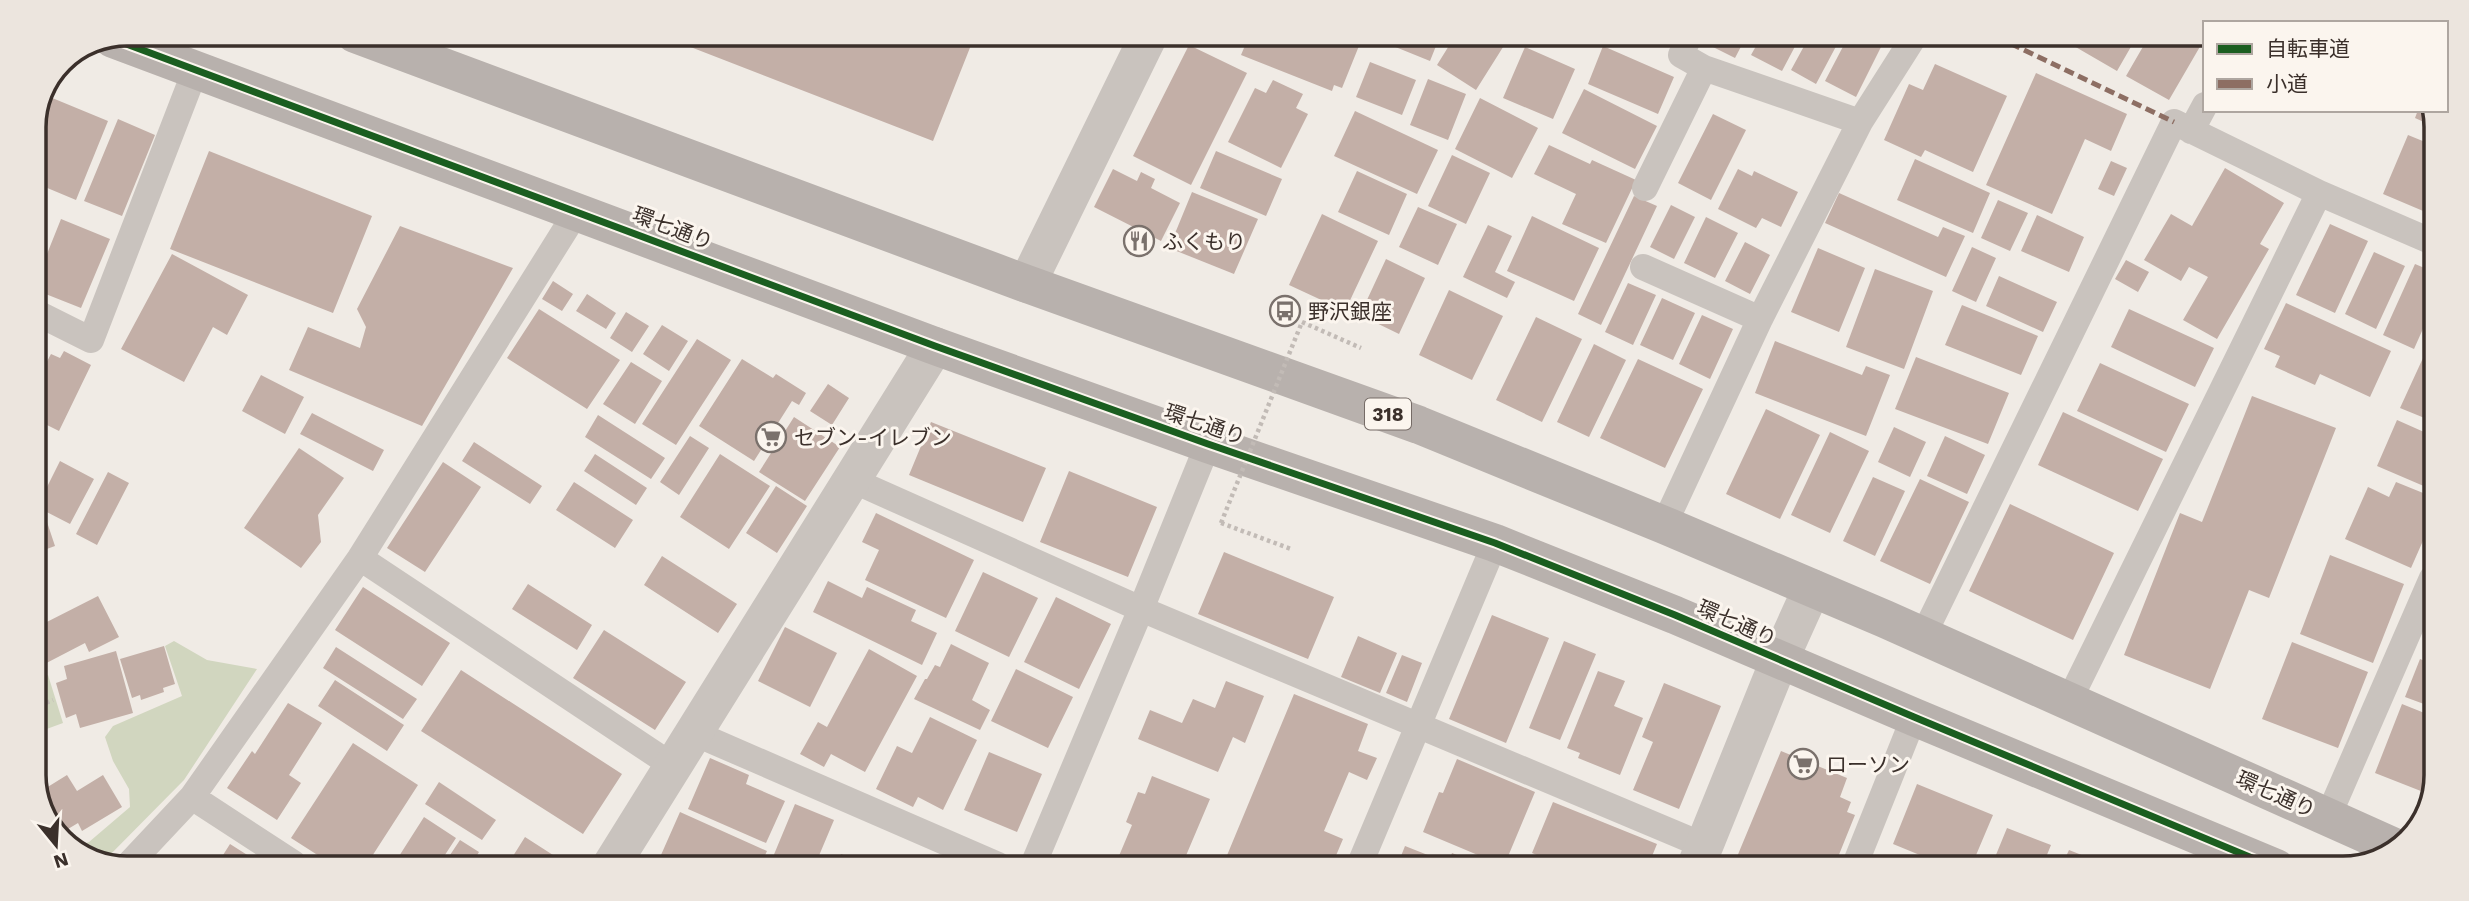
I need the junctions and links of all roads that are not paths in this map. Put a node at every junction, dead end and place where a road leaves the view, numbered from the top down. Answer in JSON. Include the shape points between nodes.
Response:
{"nodes":[{"id":1,"x":131,"y":46,"type":"edge"},
{"id":2,"x":394,"y":46,"type":"edge"},
{"id":3,"x":1144,"y":46,"type":"edge"},
{"id":4,"x":1685,"y":46,"type":"edge"},
{"id":5,"x":1908,"y":46,"type":"edge"},
{"id":6,"x":1704,"y":68,"type":"junction"},
{"id":7,"x":195,"y":71,"type":"junction"},
{"id":8,"x":2203,"y":109,"type":"edge"},
{"id":9,"x":1860,"y":122,"type":"junction"},
{"id":10,"x":2191,"y":131,"type":"junction"},
{"id":11,"x":1644,"y":188,"type":"dead end"},
{"id":12,"x":2319,"y":193,"type":"junction"},
{"id":13,"x":577,"y":211,"type":"junction"},
{"id":14,"x":2423,"y":238,"type":"edge"},
{"id":15,"x":1643,"y":267,"type":"dead end"},
{"id":16,"x":1027,"y":284,"type":"junction"},
{"id":17,"x":46,"y":317,"type":"edge"},
{"id":18,"x":1760,"y":319,"type":"junction"},
{"id":19,"x":936,"y":346,"type":"junction"},
{"id":20,"x":1208,"y":444,"type":"junction"},
{"id":21,"x":852,"y":480,"type":"junction"},
{"id":22,"x":1664,"y":525,"type":"junction"},
{"id":23,"x":1495,"y":543,"type":"junction"},
{"id":24,"x":360,"y":558,"type":"junction"},
{"id":25,"x":1812,"y":588,"type":"junction"},
{"id":26,"x":2424,"y":597,"type":"edge"},
{"id":27,"x":1141,"y":609,"type":"junction"},
{"id":28,"x":1923,"y":636,"type":"junction"},
{"id":29,"x":1779,"y":661,"type":"junction"},
{"id":30,"x":2069,"y":701,"type":"junction"},
{"id":31,"x":1914,"y":717,"type":"junction"},
{"id":32,"x":1419,"y":727,"type":"junction"},
{"id":33,"x":694,"y":733,"type":"junction"},
{"id":34,"x":673,"y":766,"type":"junction"},
{"id":35,"x":192,"y":797,"type":"junction"},
{"id":36,"x":2328,"y":817,"type":"junction"},
{"id":37,"x":2386,"y":843,"type":"edge"},
{"id":38,"x":137,"y":856,"type":"edge"},
{"id":39,"x":282,"y":856,"type":"edge"},
{"id":40,"x":617,"y":856,"type":"edge"},
{"id":41,"x":977,"y":856,"type":"edge"},
{"id":42,"x":1036,"y":856,"type":"edge"},
{"id":43,"x":1363,"y":856,"type":"edge"},
{"id":44,"x":1701,"y":856,"type":"edge"},
{"id":45,"x":1858,"y":856,"type":"edge"},
{"id":46,"x":2247,"y":856,"type":"edge"}],
"edges":[{"from":1,"to":7,"type":"main road","name":"環七通り"},
{"from":2,"to":16,"type":"main road","name":"環七通り","number":"318"},
{"from":3,"to":16,"type":"street"},
{"from":4,"to":6,"type":"lane","via":[[1681,55]]},
{"from":5,"to":9,"type":"lane"},
{"from":6,"to":9,"type":"lane"},
{"from":6,"to":11,"type":"lane"},
{"from":7,"to":13,"type":"main road","name":"環七通り"},
{"from":7,"to":17,"type":"lane","via":[[91,340]]},
{"from":8,"to":10,"type":"lane"},
{"from":9,"to":18,"type":"lane"},
{"from":10,"to":12,"type":"lane"},
{"from":10,"to":28,"type":"lane","via":[[2175,121]]},
{"from":12,"to":14,"type":"lane"},
{"from":12,"to":30,"type":"lane"},
{"from":13,"to":19,"type":"main road","name":"環七通り"},
{"from":13,"to":24,"type":"lane"},
{"from":15,"to":18,"type":"lane"},
{"from":16,"to":22,"type":"main road","name":"環七通り","number":"318","via":[[1419,425]]},
{"from":18,"to":22,"type":"lane"},
{"from":19,"to":20,"type":"main road","name":"環七通り"},
{"from":19,"to":21,"type":"street"},
{"from":20,"to":23,"type":"main road","name":"環七通り"},
{"from":20,"to":27,"type":"lane"},
{"from":21,"to":27,"type":"lane"},
{"from":21,"to":33,"type":"street"},
{"from":22,"to":25,"type":"main road","name":"環七通り","number":"318"},
{"from":23,"to":29,"type":"main road","name":"環七通り"},
{"from":23,"to":32,"type":"lane"},
{"from":24,"to":34,"type":"lane"},
{"from":24,"to":35,"type":"lane"},
{"from":25,"to":28,"type":"main road","name":"環七通り","number":"318"},
{"from":25,"to":29,"type":"street"},
{"from":26,"to":36,"type":"lane"},
{"from":27,"to":32,"type":"lane"},
{"from":27,"to":42,"type":"lane"},
{"from":28,"to":30,"type":"main road","name":"環七通り","number":"318"},
{"from":29,"to":31,"type":"main road","name":"環七通り"},
{"from":29,"to":44,"type":"street"},
{"from":30,"to":36,"type":"main road","name":"環七通り","number":"318"},
{"from":31,"to":45,"type":"lane"},
{"from":31,"to":46,"type":"main road","name":"環七通り"},
{"from":32,"to":43,"type":"lane"},
{"from":32,"to":44,"type":"lane"},
{"from":33,"to":34,"type":"street"},
{"from":33,"to":41,"type":"lane"},
{"from":34,"to":40,"type":"street"},
{"from":35,"to":38,"type":"lane"},
{"from":35,"to":39,"type":"lane"},
{"from":36,"to":37,"type":"main road","name":"環七通り","number":"318"}]}
